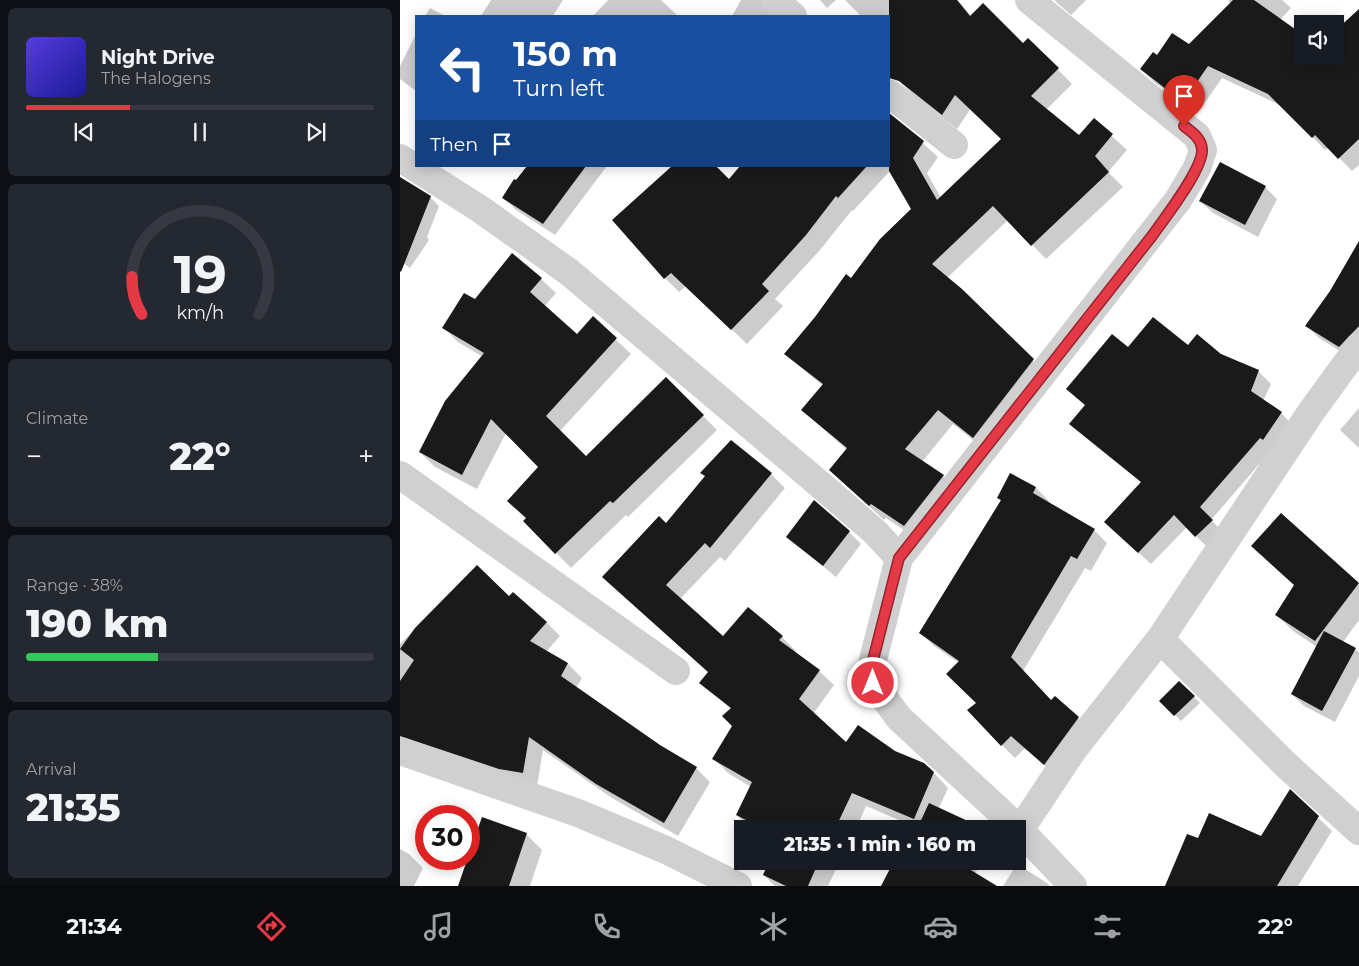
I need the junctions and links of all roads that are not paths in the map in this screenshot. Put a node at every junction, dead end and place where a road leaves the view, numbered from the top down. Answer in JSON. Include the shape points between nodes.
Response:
{"nodes":[{"id":1,"x":775,"y":0,"type":"edge"},
{"id":2,"x":1029,"y":0,"type":"edge"},
{"id":3,"x":791,"y":15,"type":"edge"},
{"id":4,"x":890,"y":94,"type":"edge"},
{"id":5,"x":954,"y":145,"type":"dead end"},
{"id":6,"x":400,"y":158,"type":"edge"},
{"id":7,"x":1359,"y":346,"type":"edge"},
{"id":8,"x":403,"y":482,"type":"edge"},
{"id":9,"x":899,"y":558,"type":"junction"},
{"id":10,"x":1160,"y":639,"type":"junction"},
{"id":11,"x":676,"y":671,"type":"dead end"},
{"id":12,"x":400,"y":751,"type":"edge"},
{"id":13,"x":1009,"y":820,"type":"edge"},
{"id":14,"x":1026,"y":821,"type":"edge"},
{"id":15,"x":1359,"y":831,"type":"edge"},
{"id":16,"x":1026,"y":836,"type":"edge"},
{"id":17,"x":738,"y":886,"type":"edge"},
{"id":18,"x":1073,"y":886,"type":"edge"}],
"edges":[{"from":1,"to":3,"type":"street"},
{"from":2,"to":9,"type":"street","via":[[1197,136],[1203,150],[1197,168],[1152,236]]},
{"from":4,"to":5,"type":"street"},
{"from":6,"to":9,"type":"street","via":[[569,272],[875,532]]},
{"from":7,"to":10,"type":"street","via":[[1311,412]]},
{"from":8,"to":11,"type":"street"},
{"from":9,"to":13,"type":"street","via":[[872,664],[873,683],[899,718]]},
{"from":10,"to":14,"type":"street","via":[[1073,750]]},
{"from":10,"to":15,"type":"street"},
{"from":12,"to":17,"type":"street","via":[[578,813],[666,850]]},
{"from":16,"to":18,"type":"street"}]}
